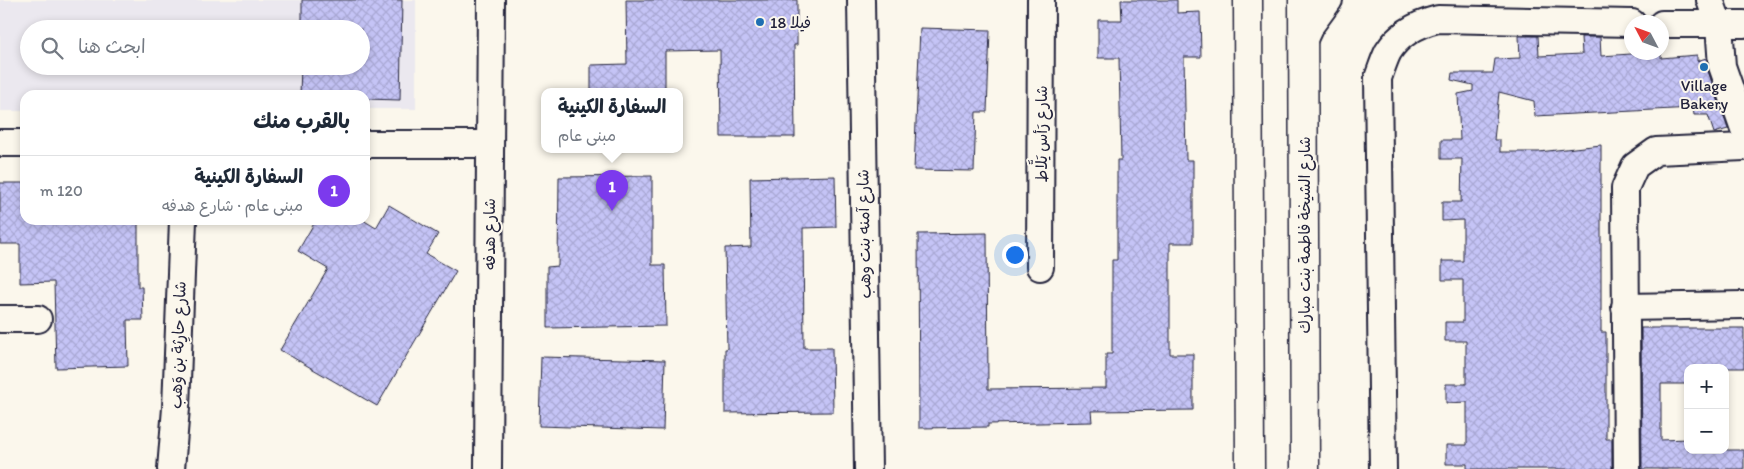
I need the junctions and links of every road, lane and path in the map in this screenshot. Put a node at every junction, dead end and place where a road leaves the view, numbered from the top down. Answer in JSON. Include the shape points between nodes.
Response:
{"nodes":[{"id":1,"x":491,"y":0,"type":"edge"},
{"id":2,"x":861,"y":0,"type":"edge"},
{"id":3,"x":1041,"y":0,"type":"edge"},
{"id":4,"x":1248,"y":0,"type":"edge"},
{"id":5,"x":1303,"y":0,"type":"edge"},
{"id":6,"x":1329,"y":0,"type":"edge"},
{"id":7,"x":1710,"y":0,"type":"edge"},
{"id":8,"x":1624,"y":23,"type":"edge"},
{"id":9,"x":1669,"y":24,"type":"edge"},
{"id":10,"x":1731,"y":24,"type":"edge"},
{"id":11,"x":1303,"y":41,"type":"junction"},
{"id":12,"x":1744,"y":129,"type":"edge"},
{"id":13,"x":0,"y":143,"type":"edge"},
{"id":14,"x":20,"y":143,"type":"edge"},
{"id":15,"x":370,"y":144,"type":"edge"},
{"id":16,"x":489,"y":144,"type":"junction"},
{"id":17,"x":1744,"y":148,"type":"edge"},
{"id":18,"x":182,"y":225,"type":"edge"},
{"id":19,"x":1040,"y":267,"type":"dead end"},
{"id":20,"x":1744,"y":305,"type":"edge"},
{"id":21,"x":1625,"y":307,"type":"junction"},
{"id":22,"x":0,"y":319,"type":"edge"},
{"id":23,"x":38,"y":319,"type":"dead end"},
{"id":24,"x":1247,"y":467,"type":"edge"},
{"id":25,"x":171,"y":469,"type":"edge"},
{"id":26,"x":488,"y":469,"type":"edge"},
{"id":27,"x":868,"y":469,"type":"edge"},
{"id":28,"x":1306,"y":469,"type":"edge"},
{"id":29,"x":1383,"y":469,"type":"edge"},
{"id":30,"x":1627,"y":469,"type":"edge"}],
"edges":[{"from":1,"to":16,"type":"street","name":"شارع هدفه"},
{"from":2,"to":27,"type":"street","name":"شارع آمنه بنت وهب"},
{"from":3,"to":19,"type":"street","name":"شارع رَأس يَلَّاط"},
{"from":4,"to":24,"type":"main road"},
{"from":5,"to":11,"type":"main road","name":"شارع الشيخة فاطمة بنت مبارك"},
{"from":6,"to":11,"type":"street"},
{"from":7,"to":10,"type":"street"},
{"from":8,"to":29,"type":"street","via":[[1438,19],[1420,24],[1402,36],[1388,52],[1378,78]]},
{"from":9,"to":10,"type":"street"},
{"from":10,"to":12,"type":"street","via":[[1722,66]]},
{"from":11,"to":28,"type":"main road","name":"شارع الشيخة فاطمة بنت مبارك"},
{"from":13,"to":14,"type":"street"},
{"from":15,"to":16,"type":"street"},
{"from":16,"to":26,"type":"street","name":"شارع هدفه"},
{"from":17,"to":21,"type":"street","via":[[1656,151],[1635,166],[1625,188]]},
{"from":18,"to":25,"type":"street","name":"شارع حارِثة بن وَهب"},
{"from":20,"to":21,"type":"street"},
{"from":21,"to":30,"type":"street"},
{"from":22,"to":23,"type":"street"}]}
